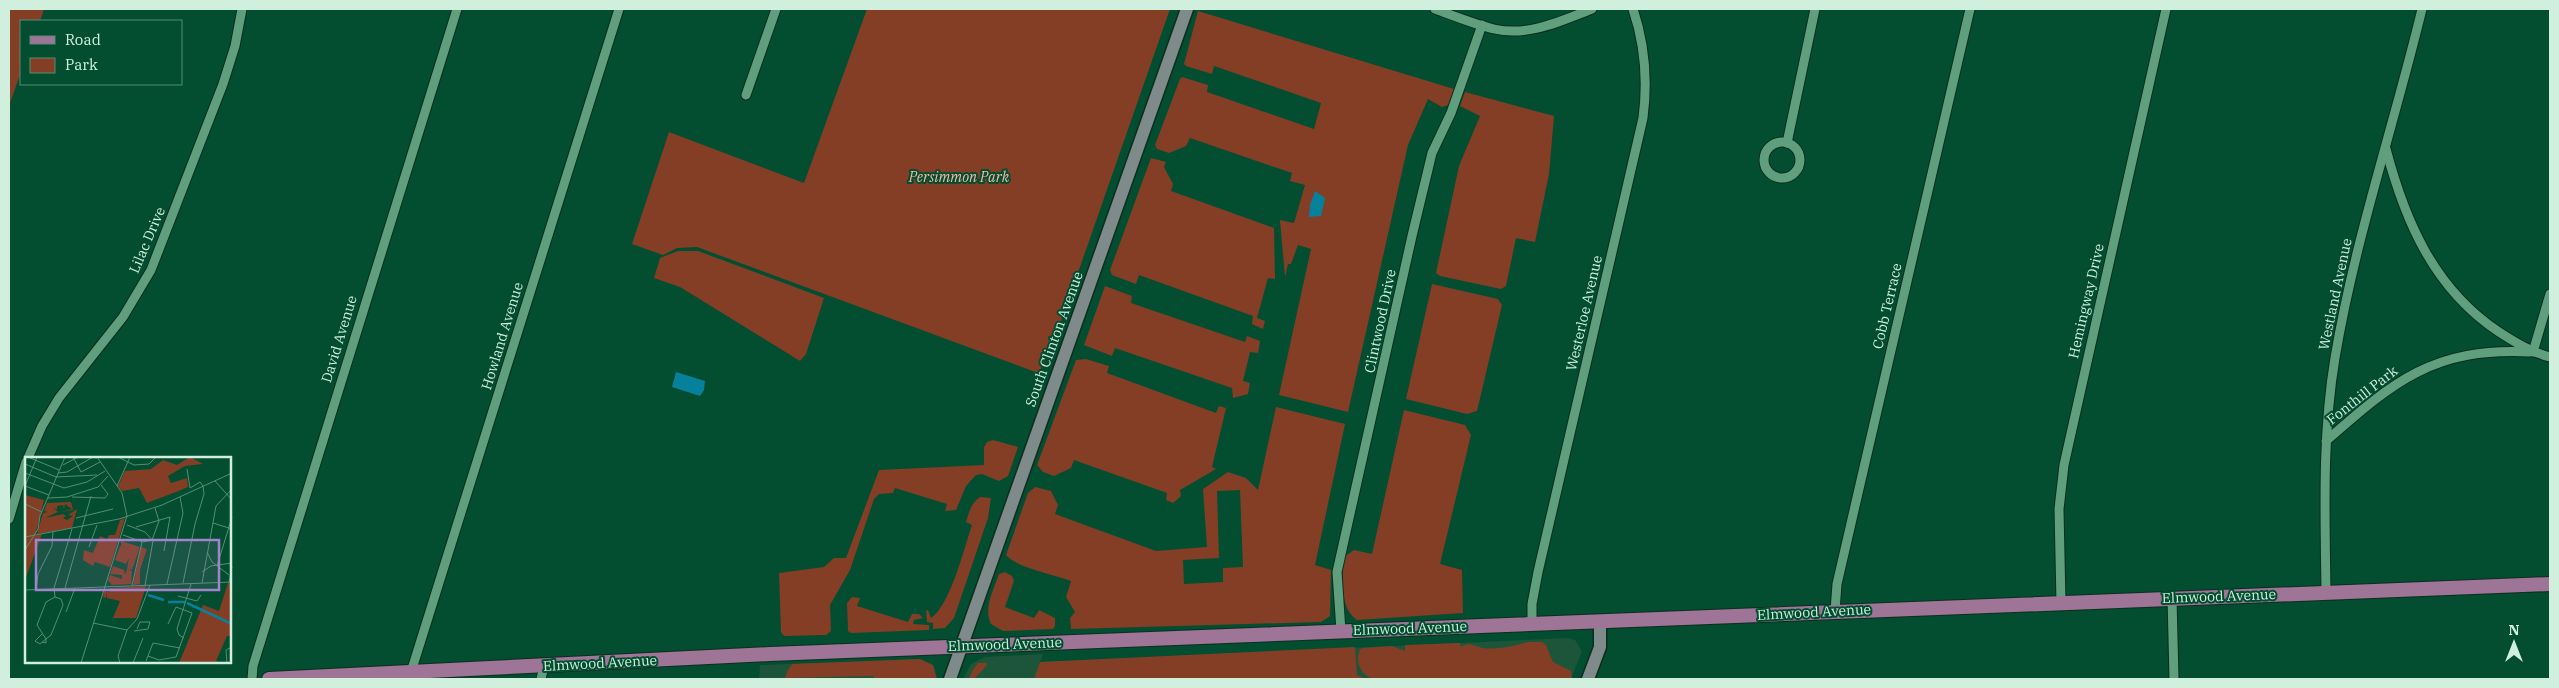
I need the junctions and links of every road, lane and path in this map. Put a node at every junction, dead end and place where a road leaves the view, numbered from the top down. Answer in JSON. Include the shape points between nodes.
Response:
{"nodes":[{"id":1,"x":242,"y":9,"type":"edge"},
{"id":2,"x":458,"y":9,"type":"edge"},
{"id":3,"x":619,"y":9,"type":"edge"},
{"id":4,"x":776,"y":9,"type":"edge"},
{"id":5,"x":1187,"y":9,"type":"edge"},
{"id":6,"x":1435,"y":9,"type":"edge"},
{"id":7,"x":1592,"y":9,"type":"edge"},
{"id":8,"x":1633,"y":9,"type":"edge"},
{"id":9,"x":1815,"y":9,"type":"edge"},
{"id":10,"x":1970,"y":9,"type":"edge"},
{"id":11,"x":2166,"y":9,"type":"edge"},
{"id":12,"x":2422,"y":9,"type":"edge"},
{"id":13,"x":1482,"y":25,"type":"junction"},
{"id":14,"x":746,"y":95,"type":"dead end"},
{"id":15,"x":1787,"y":143,"type":"junction"},
{"id":16,"x":2386,"y":149,"type":"junction"},
{"id":17,"x":2550,"y":294,"type":"edge"},
{"id":18,"x":2533,"y":352,"type":"junction"},
{"id":19,"x":2550,"y":355,"type":"edge"},
{"id":20,"x":2326,"y":441,"type":"junction"},
{"id":21,"x":28,"y":457,"type":"edge"},
{"id":22,"x":25,"y":465,"type":"edge"},
{"id":23,"x":9,"y":519,"type":"edge"},
{"id":24,"x":2550,"y":584,"type":"edge"},
{"id":25,"x":2326,"y":592,"type":"junction"},
{"id":26,"x":2172,"y":598,"type":"junction"},
{"id":27,"x":2062,"y":603,"type":"junction"},
{"id":28,"x":1835,"y":611,"type":"junction"},
{"id":29,"x":1600,"y":621,"type":"junction"},
{"id":30,"x":1532,"y":624,"type":"junction"},
{"id":31,"x":1341,"y":631,"type":"junction"},
{"id":32,"x":961,"y":646,"type":"junction"},
{"id":33,"x":411,"y":672,"type":"junction"},
{"id":34,"x":542,"y":672,"type":"edge"},
{"id":35,"x":252,"y":679,"type":"edge"},
{"id":36,"x":269,"y":679,"type":"edge"},
{"id":37,"x":950,"y":679,"type":"edge"},
{"id":38,"x":1588,"y":679,"type":"edge"},
{"id":39,"x":2174,"y":679,"type":"edge"}],
"edges":[{"from":1,"to":21,"type":"street","name":"Lilac Drive","via":[[223,84],[151,270],[123,317],[59,398]]},
{"from":2,"to":35,"type":"street","name":"David Avenue","via":[[253,666]]},
{"from":3,"to":33,"type":"street","name":"Howland Avenue"},
{"from":4,"to":14,"type":"street"},
{"from":5,"to":32,"type":"street","name":"South Clinton Avenue"},
{"from":6,"to":13,"type":"street"},
{"from":7,"to":13,"type":"street","via":[[1531,30],[1495,29]]},
{"from":8,"to":30,"type":"street","name":"Westerloe Avenue","via":[[1644,56],[1646,90],[1643,118],[1538,572]]},
{"from":9,"to":15,"type":"street"},
{"from":10,"to":28,"type":"street","name":"Cobb Terrace","via":[[1837,584]]},
{"from":11,"to":27,"type":"street","name":"Hemingway Drive","via":[[2064,465],[2059,510]]},
{"from":12,"to":16,"type":"street","name":"Westland Avenue"},
{"from":13,"to":31,"type":"street","name":"Clintwood Drive","via":[[1451,113],[1432,153],[1412,236],[1340,560]]},
{"from":15,"to":15,"type":"street","via":[[1797,149],[1799,167],[1791,176],[1779,178],[1769,173],[1764,157],[1775,144]]},
{"from":16,"to":18,"type":"street","name":"Fonthill Park","via":[[2406,214],[2436,270],[2458,297],[2486,323]]},
{"from":16,"to":20,"type":"street","name":"Westland Avenue","via":[[2366,218],[2337,348]]},
{"from":17,"to":18,"type":"street"},
{"from":18,"to":19,"type":"street","name":"Fonthill Park"},
{"from":18,"to":20,"type":"street","name":"Fonthill Park","via":[[2501,350],[2469,354],[2422,368],[2384,392]]},
{"from":20,"to":25,"type":"street","name":"Westland Avenue"},
{"from":22,"to":23,"type":"street"},
{"from":24,"to":25,"type":"main road","name":"Elmwood Avenue"},
{"from":25,"to":26,"type":"main road","name":"Elmwood Avenue"},
{"from":26,"to":27,"type":"main road","name":"Elmwood Avenue"},
{"from":26,"to":39,"type":"street"},
{"from":27,"to":28,"type":"main road","name":"Elmwood Avenue"},
{"from":28,"to":29,"type":"main road","name":"Elmwood Avenue"},
{"from":29,"to":30,"type":"main road","name":"Elmwood Avenue"},
{"from":29,"to":38,"type":"street","via":[[1600,646]]},
{"from":30,"to":31,"type":"main road","name":"Elmwood Avenue"},
{"from":31,"to":32,"type":"main road","name":"Elmwood Avenue"},
{"from":32,"to":34,"type":"main road","name":"Elmwood Avenue"},
{"from":32,"to":37,"type":"street","name":"South Clinton Avenue"},
{"from":33,"to":34,"type":"main road","name":"Elmwood Avenue"},
{"from":33,"to":36,"type":"main road","name":"Elmwood Avenue"}]}
